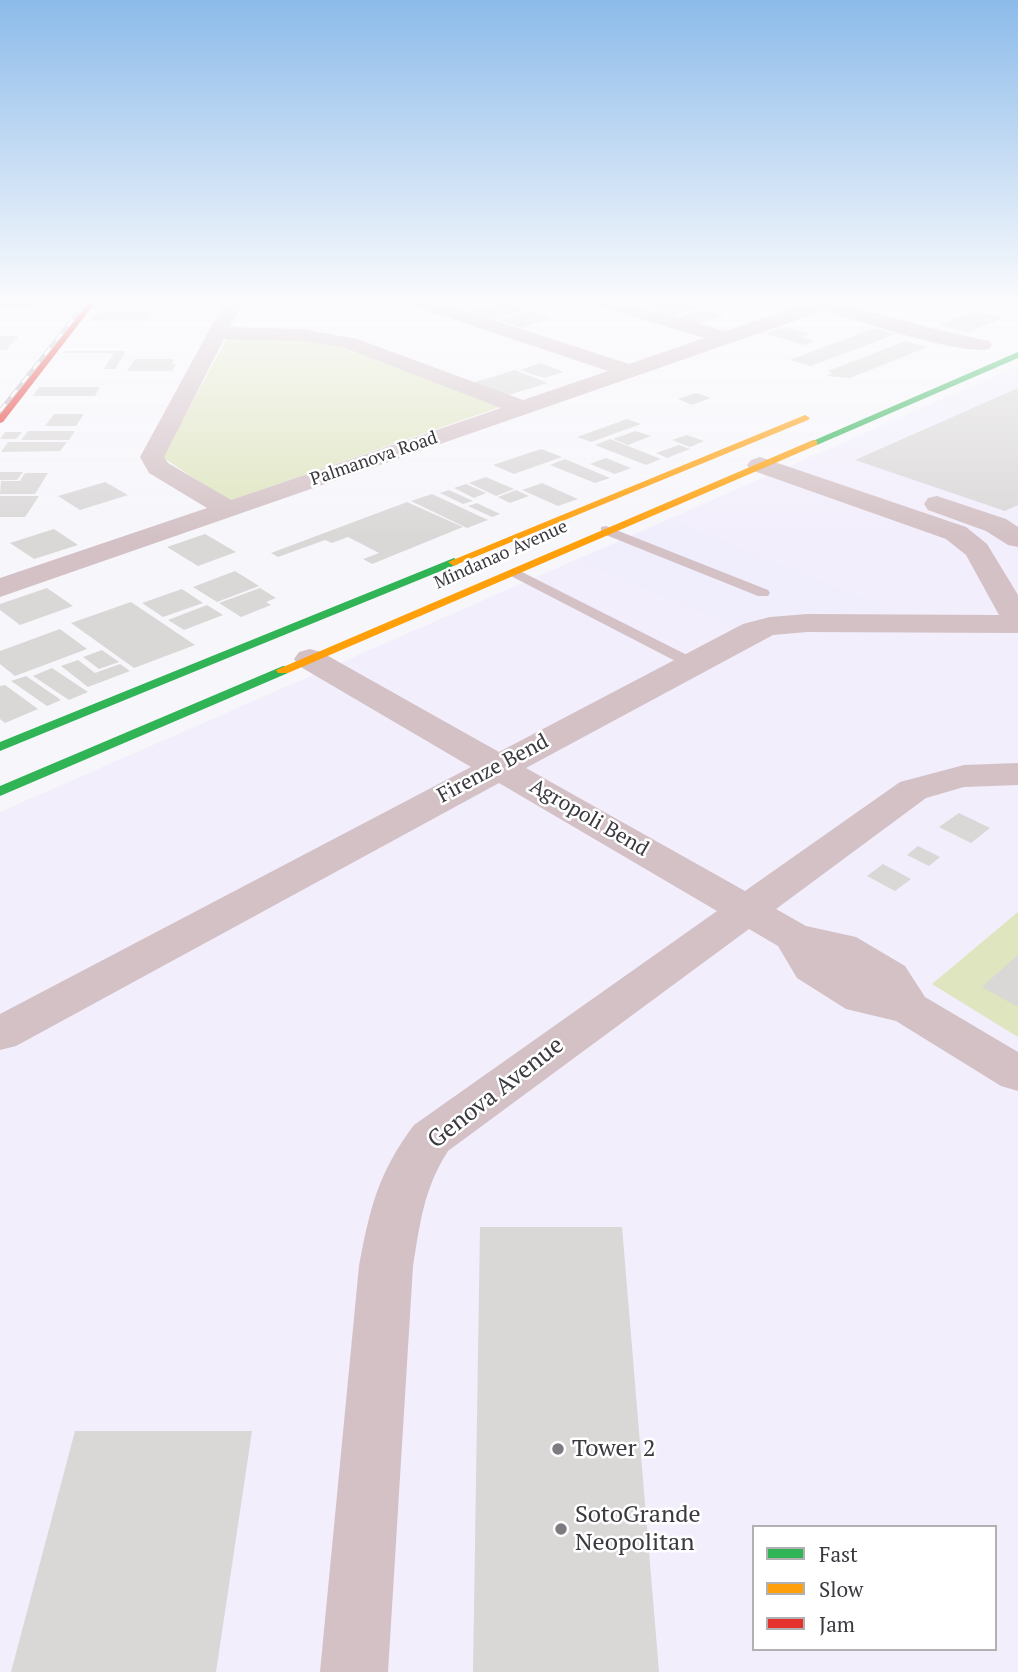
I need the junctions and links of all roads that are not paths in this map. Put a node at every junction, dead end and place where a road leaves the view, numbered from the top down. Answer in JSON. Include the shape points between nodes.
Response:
{"nodes":[{"id":1,"x":30,"y":381,"type":"edge"},
{"id":2,"x":192,"y":381,"type":"edge"},
{"id":3,"x":451,"y":381,"type":"edge"},
{"id":4,"x":600,"y":381,"type":"edge"},
{"id":5,"x":957,"y":381,"type":"edge"},
{"id":6,"x":523,"y":408,"type":"junction"},
{"id":7,"x":814,"y":414,"type":"dead end"},
{"id":8,"x":0,"y":420,"type":"edge"},
{"id":9,"x":789,"y":453,"type":"junction"},
{"id":10,"x":760,"y":466,"type":"junction"},
{"id":11,"x":228,"y":509,"type":"junction"},
{"id":12,"x":606,"y":530,"type":"junction"},
{"id":13,"x":1018,"y":539,"type":"edge"},
{"id":14,"x":514,"y":572,"type":"junction"},
{"id":15,"x":0,"y":588,"type":"edge"},
{"id":16,"x":763,"y":593,"type":"dead end"},
{"id":17,"x":1018,"y":622,"type":"edge"},
{"id":18,"x":310,"y":659,"type":"junction"},
{"id":19,"x":691,"y":663,"type":"junction"},
{"id":20,"x":0,"y":747,"type":"edge"},
{"id":21,"x":498,"y":766,"type":"junction"},
{"id":22,"x":1018,"y":774,"type":"edge"},
{"id":23,"x":0,"y":791,"type":"edge"},
{"id":24,"x":747,"y":909,"type":"junction"},
{"id":25,"x":0,"y":1034,"type":"edge"},
{"id":26,"x":1018,"y":1074,"type":"edge"},
{"id":27,"x":354,"y":1672,"type":"edge"}],
"edges":[{"from":1,"to":8,"type":"main road"},
{"from":2,"to":11,"type":"street","via":[[152,457],[158,468]]},
{"from":3,"to":6,"type":"street"},
{"from":4,"to":6,"type":"street","name":"Palmanova Road"},
{"from":5,"to":9,"type":"main road","name":"Mindanao Avenue"},
{"from":6,"to":11,"type":"street","name":"Palmanova Road"},
{"from":7,"to":20,"type":"main road","name":"Mindanao Avenue"},
{"from":9,"to":10,"type":"main road","name":"Mindanao Avenue"},
{"from":9,"to":13,"type":"street","via":[[996,525]]},
{"from":10,"to":12,"type":"main road","name":"Mindanao Avenue"},
{"from":10,"to":17,"type":"street","via":[[962,537],[977,550]]},
{"from":11,"to":15,"type":"street","name":"Palmanova Road"},
{"from":12,"to":14,"type":"main road","name":"Mindanao Avenue"},
{"from":12,"to":16,"type":"lane"},
{"from":14,"to":18,"type":"main road","name":"Mindanao Avenue"},
{"from":14,"to":19,"type":"lane"},
{"from":17,"to":19,"type":"street","name":"Firenze Bend","via":[[788,623],[754,631]]},
{"from":18,"to":21,"type":"street","name":"Agropoli Bend"},
{"from":18,"to":23,"type":"main road","name":"Mindanao Avenue"},
{"from":19,"to":21,"type":"street","name":"Firenze Bend"},
{"from":21,"to":24,"type":"street","name":"Agropoli Bend"},
{"from":21,"to":25,"type":"street","name":"Firenze Bend"},
{"from":22,"to":24,"type":"street","name":"Genova Avenue","via":[[963,775],[913,790]]},
{"from":24,"to":26,"type":"street","name":"Agropoli Bend","via":[[794,937],[812,968],[862,998],[909,1008]]},
{"from":24,"to":27,"type":"street","name":"Genova Avenue","via":[[462,1113],[431,1138],[410,1168],[396,1209],[386,1266]]}]}
